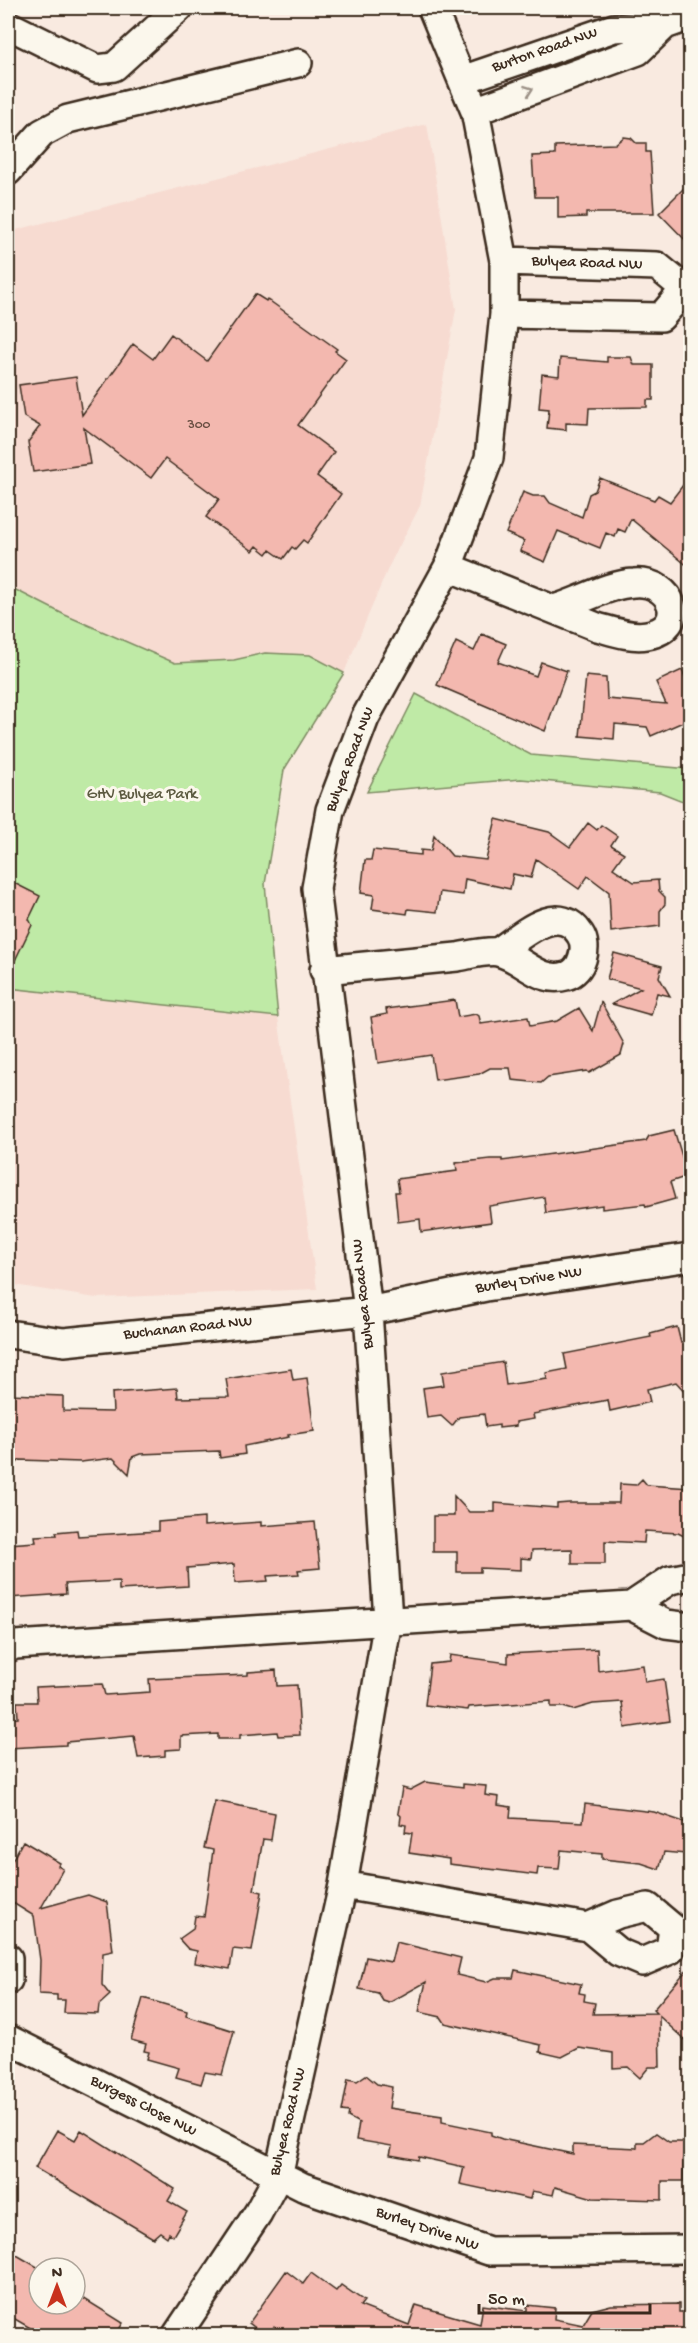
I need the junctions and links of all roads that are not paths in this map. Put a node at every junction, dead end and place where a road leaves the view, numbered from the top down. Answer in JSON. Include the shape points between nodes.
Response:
{"nodes":[{"id":1,"x":178,"y":8,"type":"edge"},
{"id":2,"x":432,"y":8,"type":"edge"},
{"id":3,"x":672,"y":16,"type":"edge"},
{"id":4,"x":8,"y":25,"type":"edge"},
{"id":5,"x":298,"y":63,"type":"dead end"},
{"id":6,"x":462,"y":80,"type":"junction"},
{"id":7,"x":475,"y":111,"type":"junction"},
{"id":8,"x":8,"y":171,"type":"edge"},
{"id":9,"x":504,"y":261,"type":"junction"},
{"id":10,"x":504,"y":314,"type":"junction"},
{"id":11,"x":448,"y":567,"type":"junction"},
{"id":12,"x":554,"y":609,"type":"dead end"},
{"id":13,"x":498,"y":952,"type":"dead end"},
{"id":14,"x":324,"y":970,"type":"junction"},
{"id":15,"x":690,"y":1257,"type":"edge"},
{"id":16,"x":368,"y":1311,"type":"junction"},
{"id":17,"x":8,"y":1334,"type":"edge"},
{"id":18,"x":690,"y":1576,"type":"edge"},
{"id":19,"x":631,"y":1606,"type":"junction"},
{"id":20,"x":388,"y":1620,"type":"junction"},
{"id":21,"x":690,"y":1627,"type":"edge"},
{"id":22,"x":10,"y":1645,"type":"edge"},
{"id":23,"x":343,"y":1885,"type":"junction"},
{"id":24,"x":588,"y":1927,"type":"dead end"},
{"id":25,"x":8,"y":1958,"type":"edge"},
{"id":26,"x":8,"y":1980,"type":"edge"},
{"id":27,"x":8,"y":2039,"type":"edge"},
{"id":28,"x":278,"y":2176,"type":"junction"},
{"id":29,"x":690,"y":2249,"type":"edge"},
{"id":30,"x":176,"y":2336,"type":"edge"}],
"edges":[{"from":1,"to":4,"type":"street","via":[[114,67],[97,69]]},
{"from":2,"to":6,"type":"street","name":"Bulyea Road NW"},
{"from":3,"to":6,"type":"street","name":"Burton Road NW","via":[[614,28]]},
{"from":7,"to":3,"type":"street","name":"Burton Road NW","one_way":true,"via":[[638,51]]},
{"from":5,"to":8,"type":"street","via":[[68,119],[42,133]]},
{"from":6,"to":7,"type":"street","name":"Bulyea Road NW"},
{"from":7,"to":9,"type":"street","name":"Bulyea Road NW"},
{"from":9,"to":10,"type":"street","name":"Bulyea Road NW"},
{"from":9,"to":10,"type":"street","name":"Bulyea Road NW","via":[[657,266],[685,289],[661,317]]},
{"from":10,"to":11,"type":"street","name":"Bulyea Road NW","via":[[489,458]]},
{"from":11,"to":12,"type":"street"},
{"from":11,"to":14,"type":"street","name":"Bulyea Road NW","via":[[365,718],[330,810],[315,888]]},
{"from":13,"to":14,"type":"street"},
{"from":14,"to":16,"type":"street","name":"Bulyea Road NW"},
{"from":15,"to":16,"type":"street","name":"Burley Drive NW","via":[[486,1287]]},
{"from":16,"to":17,"type":"street","name":"Buchanan Road NW","via":[[64,1342]]},
{"from":16,"to":20,"type":"street","name":"Bulyea Road NW"},
{"from":18,"to":19,"type":"street","via":[[670,1580]]},
{"from":19,"to":20,"type":"street"},
{"from":19,"to":21,"type":"street","via":[[666,1624]]},
{"from":20,"to":22,"type":"street"},
{"from":20,"to":23,"type":"street","name":"Bulyea Road NW"},
{"from":23,"to":24,"type":"street"},
{"from":23,"to":28,"type":"street","name":"Bulyea Road NW"},
{"from":25,"to":26,"type":"street"},
{"from":27,"to":28,"type":"street","name":"Burgess Close NW"},
{"from":28,"to":29,"type":"street","name":"Burley Drive NW","via":[[489,2251]]},
{"from":28,"to":30,"type":"street","name":"Bulyea Road NW","via":[[258,2213]]}]}
